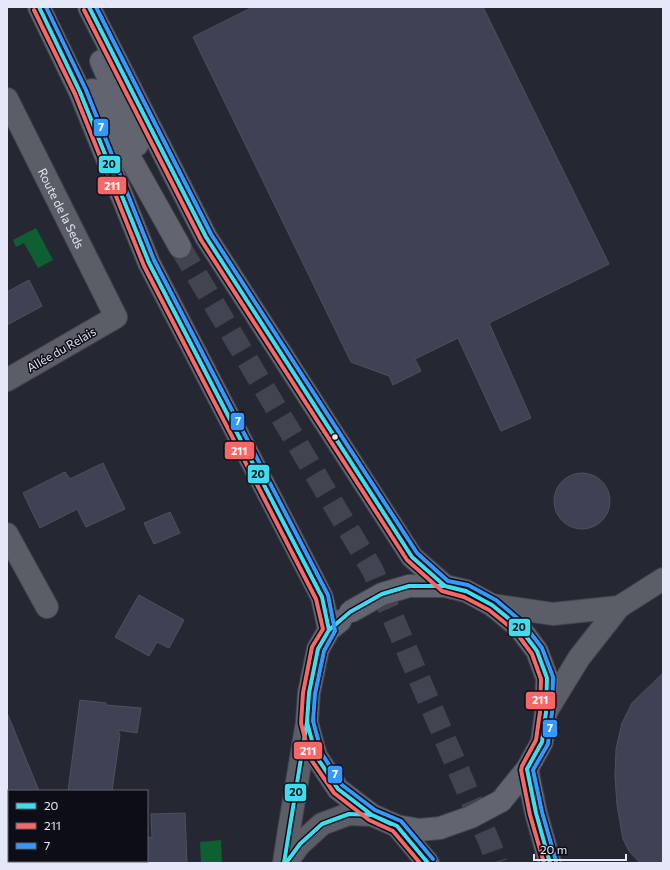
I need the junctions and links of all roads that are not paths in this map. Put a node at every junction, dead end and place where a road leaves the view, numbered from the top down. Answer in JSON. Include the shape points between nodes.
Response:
{"nodes":[{"id":1,"x":39,"y":7,"type":"edge"},
{"id":2,"x":46,"y":7,"type":"edge"},
{"id":3,"x":78,"y":7,"type":"edge"},
{"id":4,"x":89,"y":7,"type":"edge"},
{"id":5,"x":8,"y":102,"type":"edge"},
{"id":6,"x":116,"y":317,"type":"joint"},
{"id":7,"x":7,"y":380,"type":"edge"},
{"id":8,"x":7,"y":534,"type":"edge"},
{"id":9,"x":663,"y":579,"type":"edge"},
{"id":10,"x":445,"y":586,"type":"junction"},
{"id":11,"x":492,"y":605,"type":"junction"},
{"id":12,"x":47,"y":607,"type":"dead end"},
{"id":13,"x":619,"y":607,"type":"junction"},
{"id":14,"x":329,"y":630,"type":"junction"},
{"id":15,"x":546,"y":712,"type":"junction"},
{"id":16,"x":307,"y":722,"type":"junction"},
{"id":17,"x":527,"y":769,"type":"junction"},
{"id":18,"x":372,"y":816,"type":"junction"},
{"id":19,"x":397,"y":826,"type":"junction"},
{"id":20,"x":426,"y":861,"type":"edge"},
{"id":21,"x":285,"y":863,"type":"edge"},
{"id":22,"x":550,"y":863,"type":"edge"}],
"edges":[{"from":1,"to":14,"type":"main road","via":[[80,92],[149,263],[322,597]]},
{"from":2,"to":3,"type":"main road","via":[[180,248]]},
{"from":4,"to":10,"type":"main road","via":[[206,237],[412,557]]},
{"from":5,"to":6,"type":"street","name":"Route de la Seds"},
{"from":6,"to":7,"type":"street","name":"Allée du Relais"},
{"from":8,"to":12,"type":"street"},
{"from":9,"to":13,"type":"street"},
{"from":10,"to":11,"type":"main road","via":[[466,591]]},
{"from":10,"to":14,"type":"main road","bridge":true,"via":[[409,586],[382,594],[350,612]]},
{"from":11,"to":13,"type":"street","via":[[553,614]]},
{"from":11,"to":15,"type":"main road","via":[[519,627],[537,651],[547,678]]},
{"from":13,"to":15,"type":"street","via":[[579,658]]},
{"from":14,"to":16,"type":"main road","via":[[316,655],[308,693]]},
{"from":15,"to":17,"type":"main road","via":[[542,742]]},
{"from":16,"to":18,"type":"main road","via":[[316,756],[338,789]]},
{"from":16,"to":21,"type":"street"},
{"from":17,"to":19,"type":"main road","bridge":true,"via":[[501,801],[471,818],[440,828],[419,830]]},
{"from":17,"to":22,"type":"main road"},
{"from":18,"to":19,"type":"main road"},
{"from":18,"to":21,"type":"street","via":[[349,814],[322,824],[300,844]]},
{"from":19,"to":20,"type":"main road"}]}
